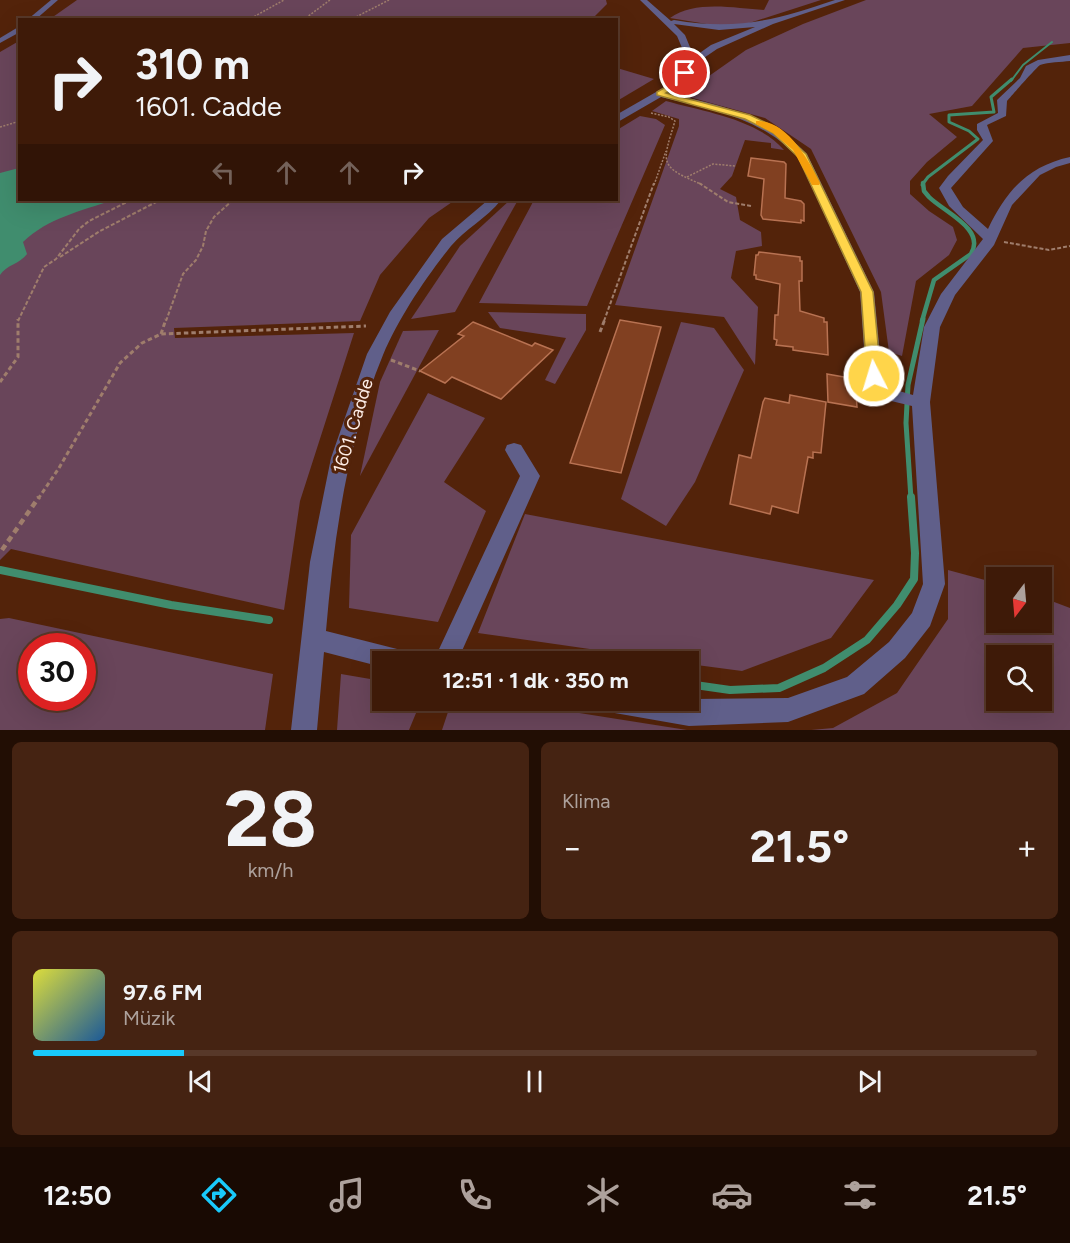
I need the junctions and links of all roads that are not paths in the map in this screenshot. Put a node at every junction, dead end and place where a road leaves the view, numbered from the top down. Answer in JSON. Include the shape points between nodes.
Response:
{"nodes":[{"id":1,"x":55,"y":0,"type":"edge"},
{"id":2,"x":643,"y":0,"type":"edge"},
{"id":3,"x":842,"y":0,"type":"edge"},
{"id":4,"x":32,"y":18,"type":"edge"},
{"id":5,"x":665,"y":18,"type":"junction"},
{"id":6,"x":674,"y":22,"type":"junction"},
{"id":7,"x":770,"y":24,"type":"junction"},
{"id":8,"x":742,"y":28,"type":"junction"},
{"id":9,"x":18,"y":29,"type":"edge"},
{"id":10,"x":682,"y":37,"type":"junction"},
{"id":11,"x":699,"y":37,"type":"junction"},
{"id":12,"x":0,"y":41,"type":"edge"},
{"id":13,"x":1070,"y":58,"type":"edge"},
{"id":14,"x":692,"y":62,"type":"junction"},
{"id":15,"x":660,"y":94,"type":"junction"},
{"id":16,"x":618,"y":119,"type":"edge"},
{"id":17,"x":1070,"y":160,"type":"edge"},
{"id":18,"x":494,"y":201,"type":"edge"},
{"id":19,"x":990,"y":239,"type":"junction"},
{"id":20,"x":917,"y":401,"type":"junction"},
{"id":21,"x":514,"y":450,"type":"dead end"},
{"id":22,"x":315,"y":639,"type":"junction"},
{"id":23,"x":450,"y":651,"type":"edge"},
{"id":24,"x":372,"y":654,"type":"edge"},
{"id":25,"x":682,"y":711,"type":"edge"},
{"id":26,"x":304,"y":730,"type":"edge"}],
"edges":[{"from":1,"to":4,"type":"street"},
{"from":2,"to":5,"type":"street"},
{"from":3,"to":7,"type":"street"},
{"from":5,"to":6,"type":"street"},
{"from":5,"to":10,"type":"street"},
{"from":6,"to":8,"type":"street","via":[[705,28]]},
{"from":6,"to":11,"type":"street"},
{"from":7,"to":8,"type":"street"},
{"from":7,"to":14,"type":"street","via":[[706,41],[703,54]]},
{"from":8,"to":11,"type":"street"},
{"from":9,"to":12,"type":"street"},
{"from":10,"to":11,"type":"street"},
{"from":10,"to":14,"type":"street"},
{"from":13,"to":19,"type":"street","via":[[1029,68],[1024,79],[1002,100],[1003,114],[982,124],[988,141],[945,188],[948,198]]},
{"from":14,"to":15,"type":"street","via":[[673,86]]},
{"from":15,"to":16,"type":"street"},
{"from":15,"to":20,"type":"street","via":[[747,117],[776,131],[802,156],[867,292],[874,376],[893,396]]},
{"from":17,"to":19,"type":"street","via":[[1036,173],[1006,204]]},
{"from":18,"to":22,"type":"street","name":"1601. Cadde","via":[[447,242],[398,312],[375,354],[340,458],[321,562]]},
{"from":19,"to":20,"type":"street","via":[[948,294],[932,327]]},
{"from":20,"to":25,"type":"street","via":[[934,584],[922,619],[897,650],[855,686],[788,710]]},
{"from":21,"to":23,"type":"street","via":[[530,476]]},
{"from":22,"to":24,"type":"street"},
{"from":22,"to":26,"type":"street","name":"1601. Cadde"}]}
